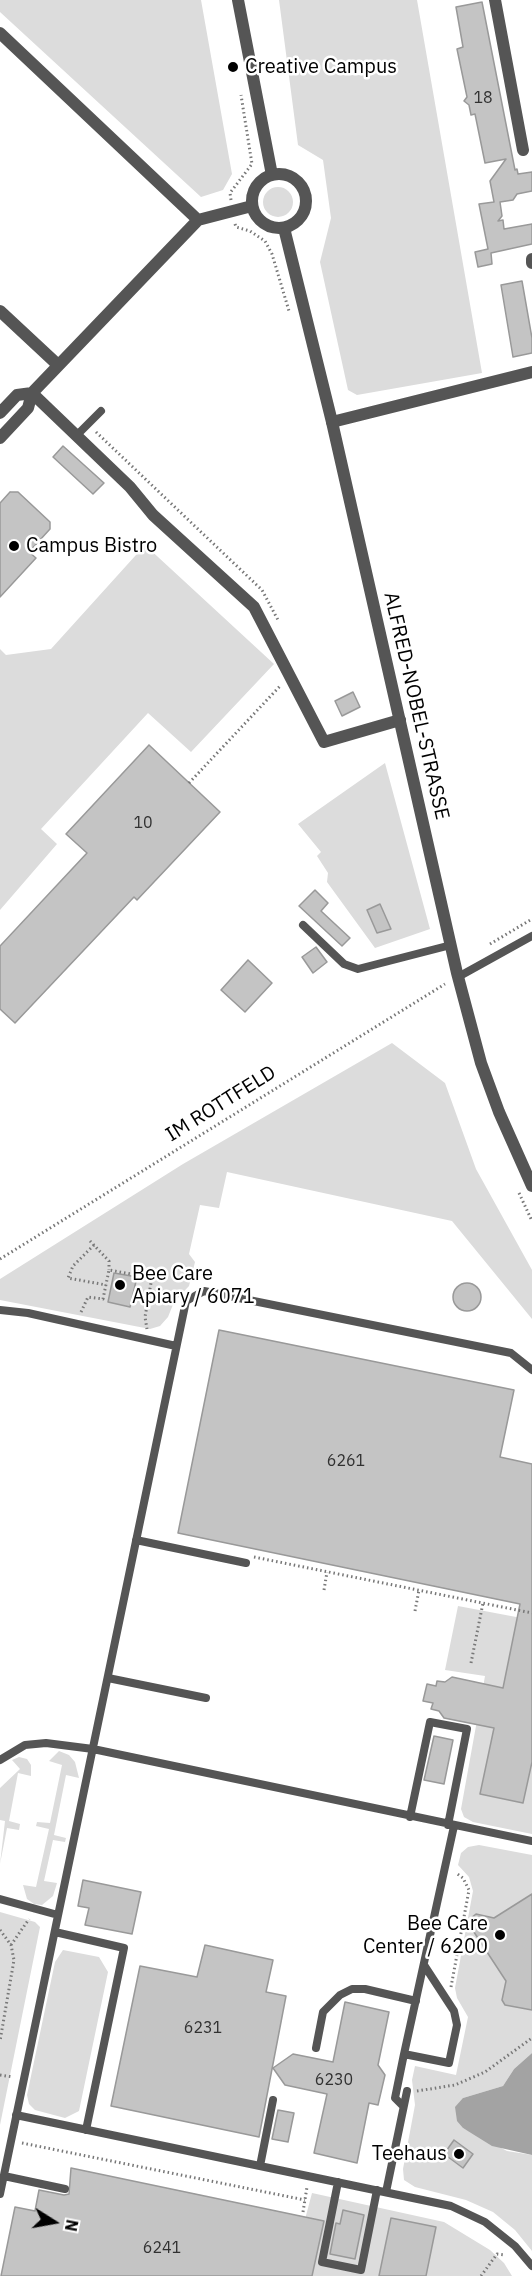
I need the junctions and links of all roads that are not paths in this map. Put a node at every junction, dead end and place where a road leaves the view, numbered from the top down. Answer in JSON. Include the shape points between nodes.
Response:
{"nodes":[{"id":1,"x":238,"y":0,"type":"edge"},
{"id":2,"x":495,"y":0,"type":"edge"},
{"id":3,"x":0,"y":33,"type":"edge"},
{"id":4,"x":523,"y":150,"type":"dead end"},
{"id":5,"x":272,"y":175,"type":"junction"},
{"id":6,"x":252,"y":206,"type":"junction"},
{"id":7,"x":198,"y":220,"type":"junction"},
{"id":8,"x":284,"y":228,"type":"junction"},
{"id":9,"x":0,"y":311,"type":"edge"},
{"id":10,"x":58,"y":365,"type":"junction"},
{"id":11,"x":532,"y":372,"type":"edge"},
{"id":12,"x":32,"y":393,"type":"junction"},
{"id":13,"x":101,"y":411,"type":"dead end"},
{"id":14,"x":0,"y":413,"type":"edge"},
{"id":15,"x":332,"y":422,"type":"junction"},
{"id":16,"x":77,"y":435,"type":"junction"},
{"id":17,"x":0,"y":438,"type":"edge"},
{"id":18,"x":400,"y":720,"type":"junction"},
{"id":19,"x":303,"y":925,"type":"dead end"},
{"id":20,"x":532,"y":936,"type":"edge"},
{"id":21,"x":451,"y":945,"type":"junction"},
{"id":22,"x":458,"y":975,"type":"junction"},
{"id":23,"x":532,"y":1186,"type":"edge"},
{"id":24,"x":0,"y":1310,"type":"edge"},
{"id":25,"x":176,"y":1346,"type":"junction"},
{"id":26,"x":532,"y":1370,"type":"edge"},
{"id":27,"x":136,"y":1540,"type":"junction"},
{"id":28,"x":246,"y":1563,"type":"road end"},
{"id":29,"x":108,"y":1678,"type":"junction"},
{"id":30,"x":206,"y":1698,"type":"dead end"},
{"id":31,"x":93,"y":1749,"type":"junction"},
{"id":32,"x":0,"y":1760,"type":"edge"},
{"id":33,"x":410,"y":1817,"type":"junction"},
{"id":34,"x":451,"y":1826,"type":"junction"},
{"id":35,"x":532,"y":1841,"type":"edge"},
{"id":36,"x":0,"y":1899,"type":"edge"},
{"id":37,"x":58,"y":1916,"type":"junction"},
{"id":38,"x":55,"y":1932,"type":"junction"},
{"id":39,"x":424,"y":1965,"type":"junction"},
{"id":40,"x":416,"y":2001,"type":"junction"},
{"id":41,"x":316,"y":2048,"type":"dead end"},
{"id":42,"x":404,"y":2054,"type":"junction"},
{"id":43,"x":407,"y":2091,"type":"road end"},
{"id":44,"x":273,"y":2100,"type":"dead end"},
{"id":45,"x":403,"y":2106,"type":"junction"},
{"id":46,"x":16,"y":2115,"type":"junction"},
{"id":47,"x":86,"y":2130,"type":"junction"},
{"id":48,"x":260,"y":2166,"type":"junction"},
{"id":49,"x":4,"y":2176,"type":"junction"},
{"id":50,"x":339,"y":2182,"type":"junction"},
{"id":51,"x":65,"y":2189,"type":"dead end"},
{"id":52,"x":381,"y":2191,"type":"junction"},
{"id":53,"x":0,"y":2194,"type":"edge"},
{"id":54,"x":532,"y":2265,"type":"edge"}],
"edges":[{"from":1,"to":5,"type":"street"},
{"from":2,"to":4,"type":"street"},
{"from":3,"to":7,"type":"street"},
{"from":5,"to":6,"type":"street","via":[[254,190]]},
{"from":5,"to":8,"type":"street","via":[[288,176],[304,192],[302,214],[298,221]]},
{"from":6,"to":7,"type":"street"},
{"from":6,"to":8,"type":"street","via":[[263,224]]},
{"from":7,"to":10,"type":"street"},
{"from":8,"to":15,"type":"street","name":"ALFRED-NOBEL-STRASSE"},
{"from":9,"to":10,"type":"street"},
{"from":10,"to":12,"type":"street"},
{"from":11,"to":15,"type":"street"},
{"from":12,"to":14,"type":"street","via":[[17,395]]},
{"from":12,"to":16,"type":"street"},
{"from":12,"to":17,"type":"street","via":[[28,408]]},
{"from":13,"to":16,"type":"lane"},
{"from":15,"to":18,"type":"street","name":"ALFRED-NOBEL-STRASSE"},
{"from":16,"to":18,"type":"street","via":[[153,514],[254,607],[324,742]]},
{"from":18,"to":21,"type":"street","name":"ALFRED-NOBEL-STRASSE"},
{"from":19,"to":21,"type":"lane","via":[[344,964],[358,969]]},
{"from":20,"to":22,"type":"lane"},
{"from":21,"to":22,"type":"street","name":"ALFRED-NOBEL-STRASSE"},
{"from":22,"to":23,"type":"street","name":"ALFRED-NOBEL-STRASSE","via":[[481,1063]]},
{"from":24,"to":25,"type":"lane"},
{"from":25,"to":26,"type":"lane","via":[[186,1301],[204,1291],[511,1353]]},
{"from":25,"to":27,"type":"lane"},
{"from":27,"to":28,"type":"lane"},
{"from":27,"to":29,"type":"lane"},
{"from":29,"to":30,"type":"lane"},
{"from":29,"to":31,"type":"lane"},
{"from":31,"to":32,"type":"lane","via":[[46,1743],[25,1745]]},
{"from":31,"to":33,"type":"lane"},
{"from":31,"to":37,"type":"lane"},
{"from":33,"to":34,"type":"lane"},
{"from":33,"to":34,"type":"lane","via":[[430,1722],[467,1729]]},
{"from":34,"to":35,"type":"lane"},
{"from":34,"to":39,"type":"lane"},
{"from":36,"to":37,"type":"lane"},
{"from":37,"to":38,"type":"lane"},
{"from":38,"to":46,"type":"lane"},
{"from":38,"to":47,"type":"lane","via":[[124,1947]]},
{"from":39,"to":40,"type":"lane"},
{"from":39,"to":42,"type":"lane","via":[[454,2011],[458,2025],[449,2063]]},
{"from":40,"to":41,"type":"lane","via":[[352,1989],[323,2012]]},
{"from":40,"to":42,"type":"lane"},
{"from":42,"to":45,"type":"lane","via":[[395,2098]]},
{"from":43,"to":45,"type":"lane"},
{"from":44,"to":48,"type":"lane"},
{"from":45,"to":52,"type":"lane"},
{"from":46,"to":47,"type":"lane"},
{"from":46,"to":49,"type":"lane"},
{"from":47,"to":48,"type":"lane"},
{"from":48,"to":50,"type":"lane"},
{"from":49,"to":51,"type":"lane"},
{"from":49,"to":53,"type":"lane"},
{"from":50,"to":52,"type":"lane"},
{"from":50,"to":52,"type":"lane","via":[[322,2262],[361,2270]]},
{"from":52,"to":54,"type":"lane","via":[[451,2206],[485,2222]]}]}
